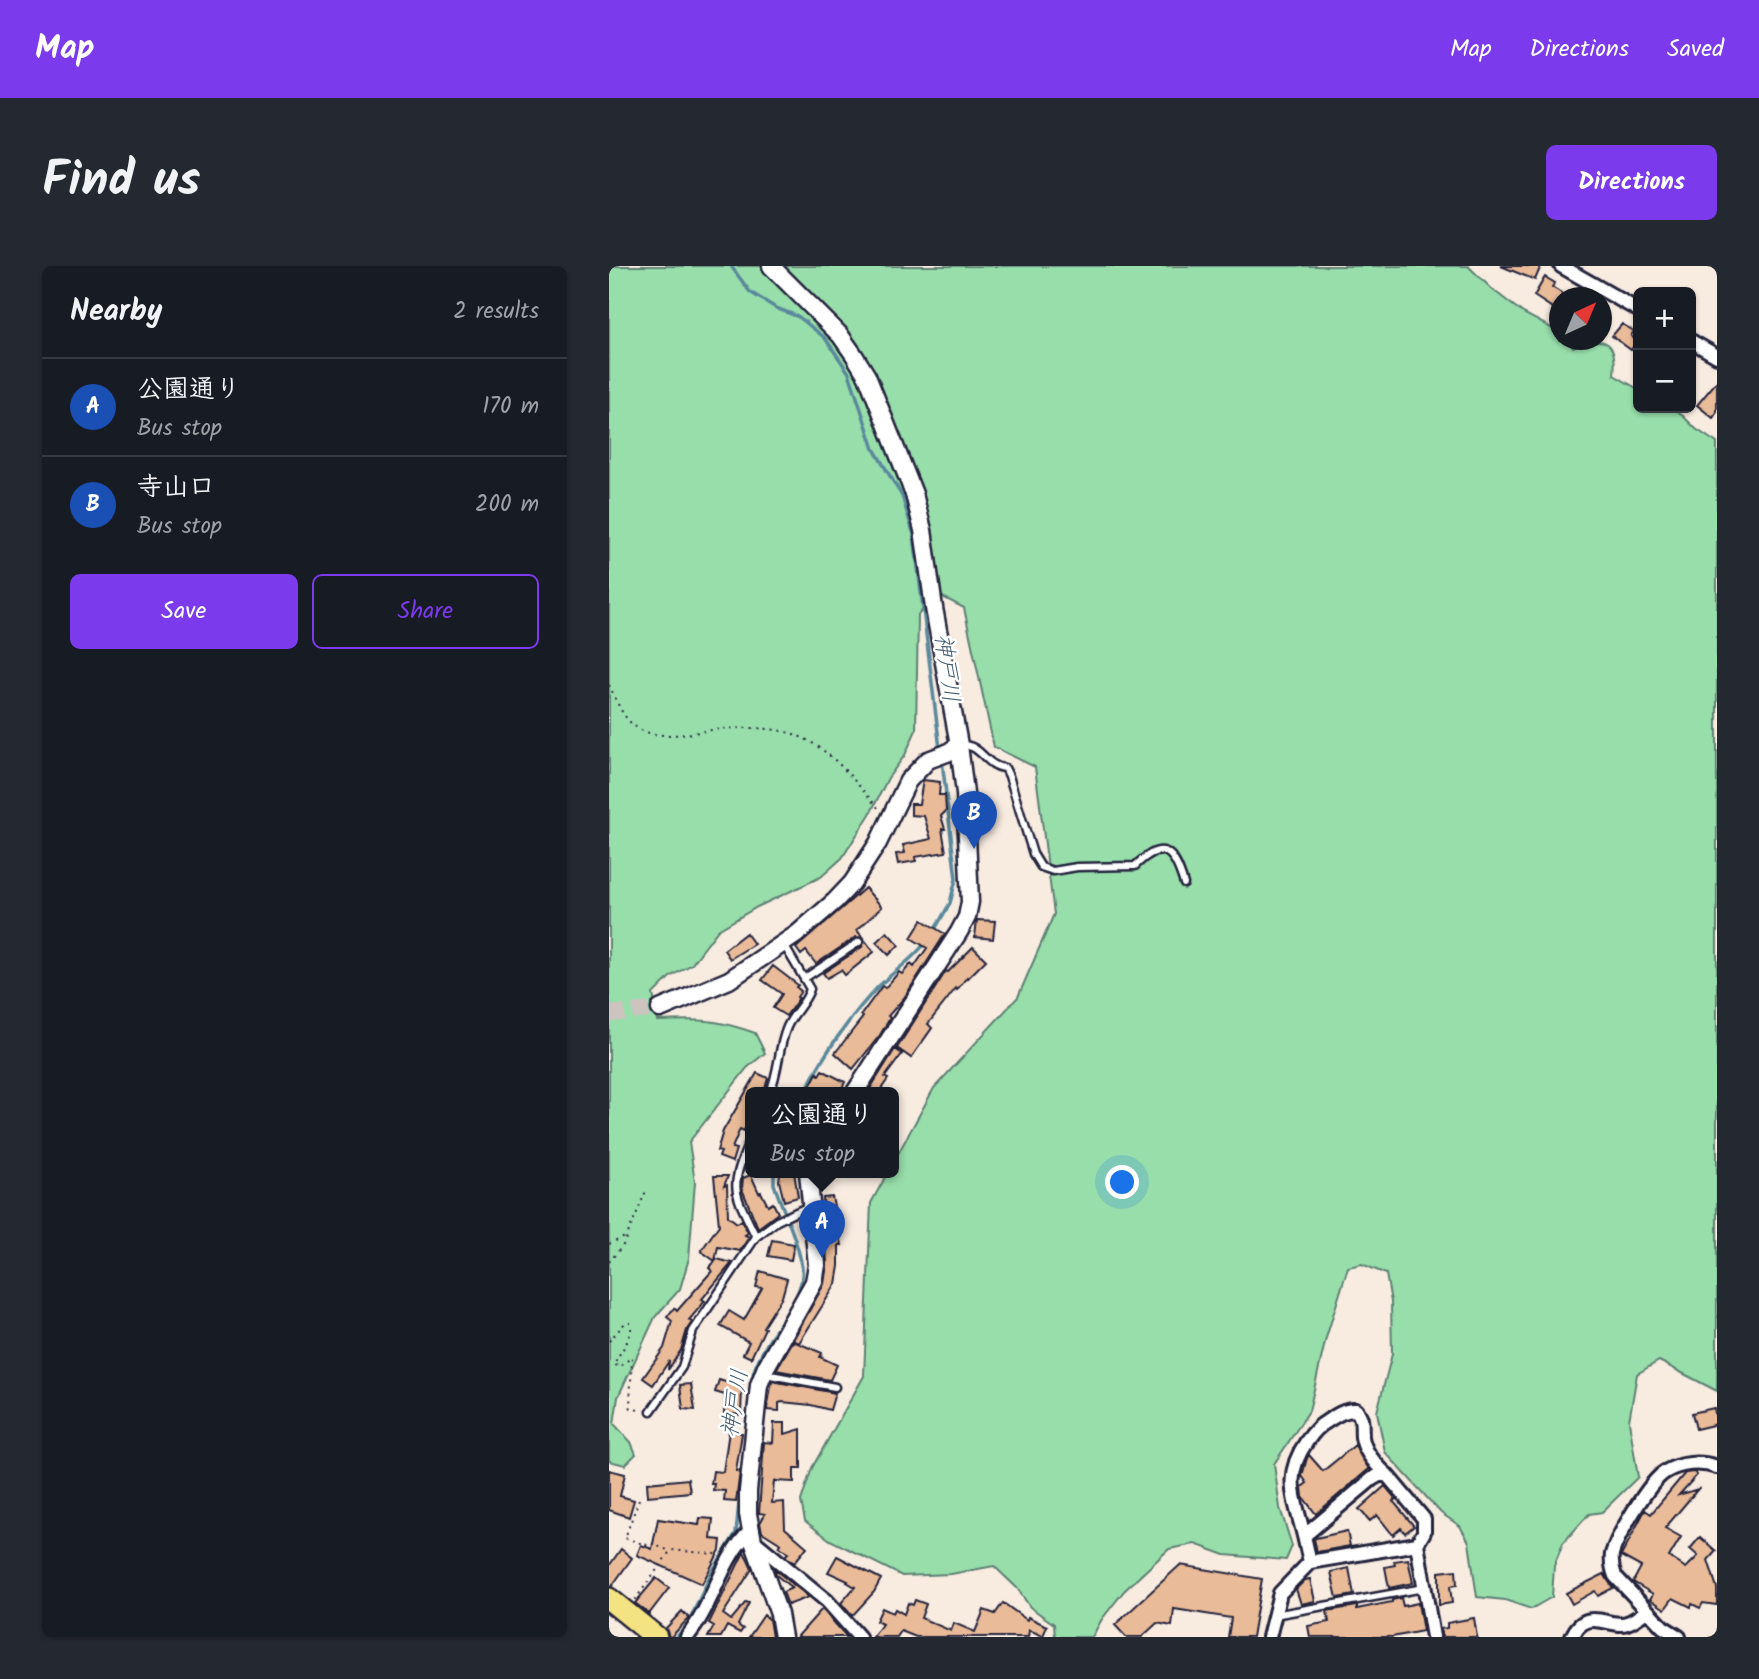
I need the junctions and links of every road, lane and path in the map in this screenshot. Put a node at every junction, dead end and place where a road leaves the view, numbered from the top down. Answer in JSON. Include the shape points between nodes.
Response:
{"nodes":[{"id":1,"x":771,"y":266,"type":"edge"},
{"id":2,"x":1561,"y":266,"type":"edge"},
{"id":3,"x":1576,"y":269,"type":"edge"},
{"id":4,"x":1633,"y":307,"type":"edge"},
{"id":5,"x":1696,"y":344,"type":"edge"},
{"id":6,"x":1717,"y":356,"type":"edge"},
{"id":7,"x":609,"y":685,"type":"edge"},
{"id":8,"x":960,"y":746,"type":"junction"},
{"id":9,"x":889,"y":820,"type":"junction"},
{"id":10,"x":1184,"y":884,"type":"dead end"},
{"id":11,"x":859,"y":942,"type":"dead end"},
{"id":12,"x":783,"y":943,"type":"junction"},
{"id":13,"x":805,"y":978,"type":"junction"},
{"id":14,"x":660,"y":1009,"type":"tunnel mouth"},
{"id":15,"x":772,"y":1087,"type":"edge"},
{"id":16,"x":858,"y":1087,"type":"edge"},
{"id":17,"x":745,"y":1152,"type":"edge"},
{"id":18,"x":809,"y":1178,"type":"edge"},
{"id":19,"x":646,"y":1191,"type":"dead end"},
{"id":20,"x":811,"y":1206,"type":"junction"},
{"id":21,"x":628,"y":1236,"type":"junction"},
{"id":22,"x":757,"y":1237,"type":"junction"},
{"id":23,"x":609,"y":1244,"type":"edge"},
{"id":24,"x":609,"y":1262,"type":"edge"},
{"id":25,"x":609,"y":1341,"type":"edge"},
{"id":26,"x":764,"y":1374,"type":"junction"},
{"id":27,"x":835,"y":1387,"type":"dead end"},
{"id":28,"x":651,"y":1411,"type":"joint"},
{"id":29,"x":1717,"y":1467,"type":"edge"},
{"id":30,"x":1387,"y":1475,"type":"junction"},
{"id":31,"x":639,"y":1499,"type":"dead end"},
{"id":32,"x":752,"y":1535,"type":"junction"},
{"id":33,"x":1304,"y":1536,"type":"junction"},
{"id":34,"x":1417,"y":1544,"type":"junction"},
{"id":35,"x":670,"y":1551,"type":"junction"},
{"id":36,"x":730,"y":1556,"type":"junction"},
{"id":37,"x":1310,"y":1562,"type":"junction"},
{"id":38,"x":1424,"y":1588,"type":"junction"},
{"id":39,"x":618,"y":1605,"type":"edge"},
{"id":40,"x":1646,"y":1611,"type":"junction"},
{"id":41,"x":1275,"y":1615,"type":"junction"},
{"id":42,"x":1428,"y":1636,"type":"edge"},
{"id":43,"x":656,"y":1637,"type":"edge"},
{"id":44,"x":687,"y":1637,"type":"edge"},
{"id":45,"x":783,"y":1637,"type":"edge"},
{"id":46,"x":859,"y":1637,"type":"edge"},
{"id":47,"x":1269,"y":1637,"type":"edge"},
{"id":48,"x":1572,"y":1637,"type":"edge"},
{"id":49,"x":1679,"y":1637,"type":"edge"}],
"edges":[{"from":1,"to":8,"type":"street","via":[[854,355],[867,376],[914,494]]},
{"from":2,"to":3,"type":"street"},
{"from":3,"to":4,"type":"street"},
{"from":5,"to":6,"type":"street"},
{"from":7,"to":9,"type":"path","via":[[630,722],[645,732],[669,735],[762,729],[796,735],[839,764]]},
{"from":8,"to":9,"type":"street","via":[[917,770]]},
{"from":8,"to":10,"type":"lane","via":[[970,745],[992,765],[1005,768],[1041,867],[1053,871],[1135,866],[1160,850],[1171,854]]},
{"from":8,"to":16,"type":"street","via":[[969,866],[967,917]]},
{"from":9,"to":12,"type":"street","via":[[852,883]]},
{"from":11,"to":13,"type":"lane"},
{"from":12,"to":13,"type":"lane"},
{"from":12,"to":14,"type":"street","via":[[729,980]]},
{"from":13,"to":15,"type":"lane","via":[[809,994],[788,1025]]},
{"from":17,"to":22,"type":"lane","via":[[735,1186]]},
{"from":18,"to":20,"type":"street"},
{"from":19,"to":21,"type":"path"},
{"from":20,"to":22,"type":"lane"},
{"from":20,"to":26,"type":"street","via":[[817,1248],[814,1282]]},
{"from":21,"to":23,"type":"path"},
{"from":21,"to":24,"type":"path"},
{"from":22,"to":28,"type":"lane","via":[[693,1331],[681,1367]]},
{"from":25,"to":28,"type":"path","via":[[625,1323],[631,1323],[627,1343],[614,1364],[619,1367],[632,1357],[631,1408]]},
{"from":26,"to":27,"type":"lane"},
{"from":26,"to":32,"type":"street","via":[[755,1411],[748,1491]]},
{"from":29,"to":40,"type":"street","via":[[1689,1464],[1661,1474],[1617,1541],[1611,1561],[1615,1576]]},
{"from":30,"to":33,"type":"street","via":[[1372,1479]]},
{"from":30,"to":33,"type":"street","via":[[1367,1451],[1356,1410],[1320,1425],[1293,1466],[1293,1493]]},
{"from":30,"to":34,"type":"street","via":[[1423,1520],[1424,1532]]},
{"from":31,"to":35,"type":"path","via":[[625,1538]]},
{"from":32,"to":36,"type":"street","via":[[736,1545]]},
{"from":32,"to":45,"type":"street"},
{"from":32,"to":46,"type":"street","via":[[827,1601]]},
{"from":33,"to":37,"type":"street"},
{"from":34,"to":37,"type":"street"},
{"from":34,"to":38,"type":"street"},
{"from":35,"to":36,"type":"path"},
{"from":35,"to":39,"type":"path"},
{"from":36,"to":44,"type":"street"},
{"from":37,"to":41,"type":"street","via":[[1280,1593]]},
{"from":38,"to":41,"type":"lane"},
{"from":38,"to":42,"type":"street"},
{"from":39,"to":43,"type":"main road"},
{"from":40,"to":48,"type":"street","via":[[1626,1624],[1591,1620],[1579,1626]]},
{"from":40,"to":49,"type":"street"},
{"from":41,"to":47,"type":"street"}]}
